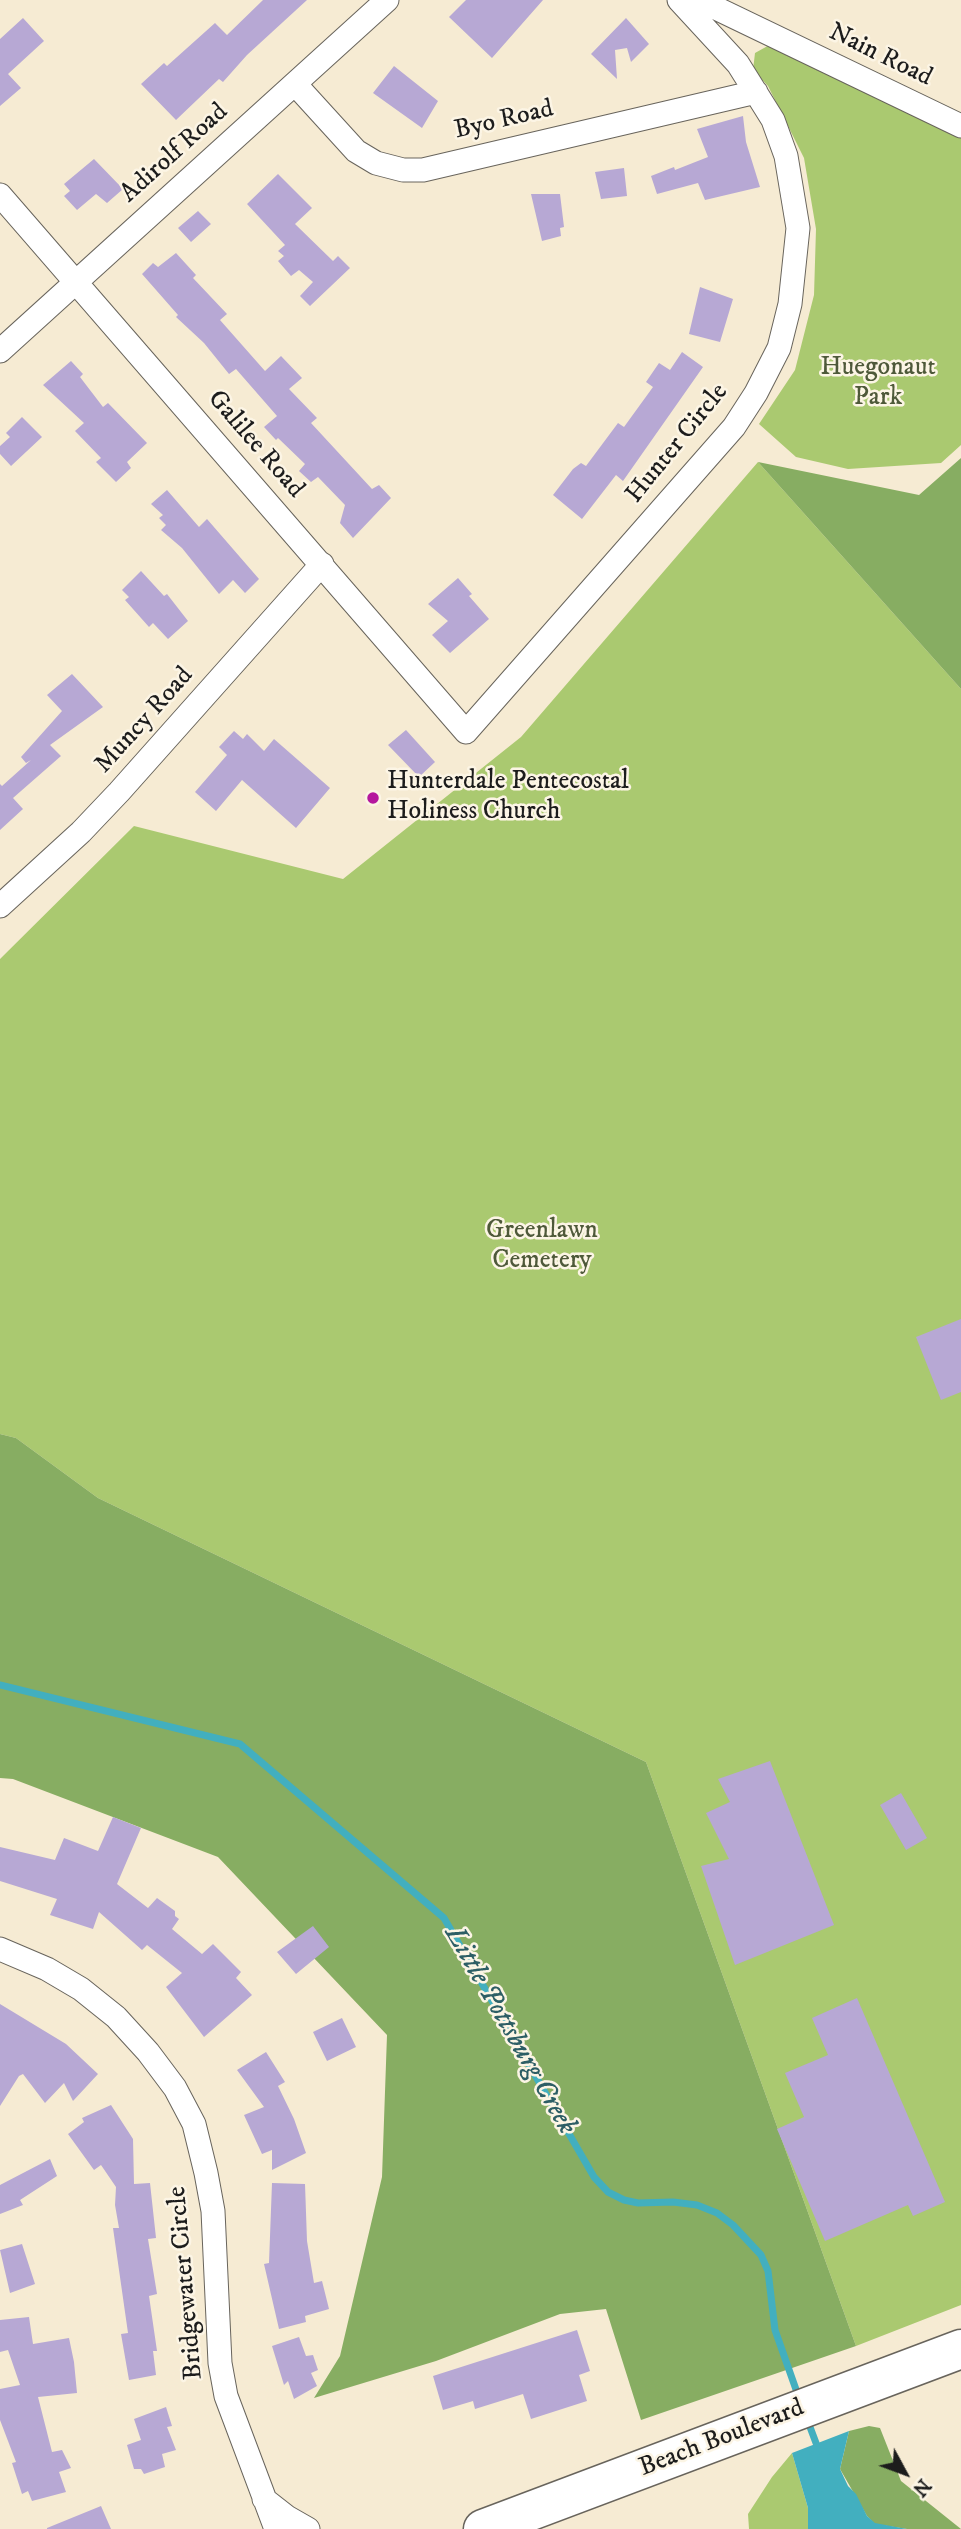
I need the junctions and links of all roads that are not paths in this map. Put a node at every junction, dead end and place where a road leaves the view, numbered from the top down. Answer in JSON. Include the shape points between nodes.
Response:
{"nodes":[{"id":1,"x":387,"y":0,"type":"edge"},
{"id":2,"x":679,"y":0,"type":"edge"},
{"id":3,"x":699,"y":0,"type":"edge"},
{"id":4,"x":295,"y":84,"type":"junction"},
{"id":5,"x":756,"y":92,"type":"junction"},
{"id":6,"x":961,"y":125,"type":"edge"},
{"id":7,"x":0,"y":195,"type":"edge"},
{"id":8,"x":75,"y":281,"type":"junction"},
{"id":9,"x":0,"y":351,"type":"edge"},
{"id":10,"x":322,"y":564,"type":"junction"},
{"id":11,"x":466,"y":732,"type":"joint"},
{"id":12,"x":0,"y":906,"type":"edge"},
{"id":13,"x":0,"y":1949,"type":"edge"},
{"id":14,"x":961,"y":2349,"type":"edge"},
{"id":15,"x":264,"y":2499,"type":"junction"},
{"id":16,"x":276,"y":2529,"type":"edge"},
{"id":17,"x":308,"y":2529,"type":"edge"},
{"id":18,"x":483,"y":2529,"type":"edge"}],
"edges":[{"from":1,"to":4,"type":"street","name":"Adirolf Road"},
{"from":2,"to":5,"type":"street","name":"Hunter Circle","via":[[738,64]]},
{"from":3,"to":6,"type":"street","name":"Nain Road"},
{"from":4,"to":5,"type":"street","name":"Byo Road","via":[[356,151],[376,163],[403,170],[423,170]]},
{"from":4,"to":8,"type":"street","name":"Adirolf Road"},
{"from":5,"to":11,"type":"street","name":"Hunter Circle","via":[[773,120],[786,156],[798,228],[790,304],[779,348],[734,427]]},
{"from":7,"to":8,"type":"street","name":"Galilee Road"},
{"from":8,"to":9,"type":"street","name":"Adirolf Road"},
{"from":8,"to":10,"type":"street","name":"Galilee Road"},
{"from":10,"to":11,"type":"street","name":"Galilee Road"},
{"from":10,"to":12,"type":"street","name":"Muncy Road","via":[[120,792]]},
{"from":13,"to":15,"type":"street","name":"Bridgewater Circle","via":[[47,1969],[116,2017],[175,2088],[194,2124],[213,2211],[220,2363],[226,2396]]},
{"from":14,"to":18,"type":"highway","name":"Beach Boulevard"},
{"from":15,"to":16,"type":"street","name":"Bridgewater Circle"},
{"from":15,"to":17,"type":"street"}]}
